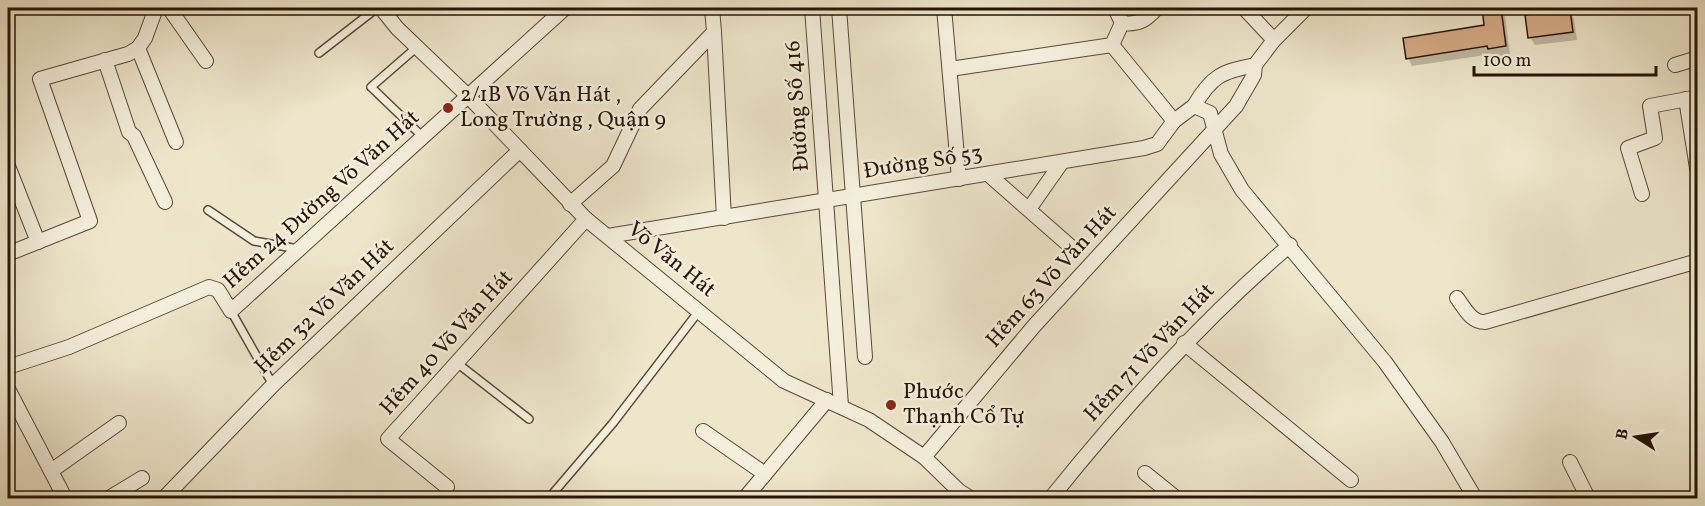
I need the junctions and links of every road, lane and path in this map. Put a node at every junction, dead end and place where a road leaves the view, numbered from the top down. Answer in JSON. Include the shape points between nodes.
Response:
{"nodes":[{"id":1,"x":156,"y":8,"type":"edge"},
{"id":2,"x":170,"y":8,"type":"edge"},
{"id":3,"x":379,"y":8,"type":"edge"},
{"id":4,"x":565,"y":8,"type":"edge"},
{"id":5,"x":712,"y":8,"type":"edge"},
{"id":6,"x":812,"y":8,"type":"edge"},
{"id":7,"x":839,"y":8,"type":"edge"},
{"id":8,"x":944,"y":8,"type":"edge"},
{"id":9,"x":1115,"y":8,"type":"edge"},
{"id":10,"x":1157,"y":8,"type":"edge"},
{"id":11,"x":1244,"y":8,"type":"edge"},
{"id":12,"x":1306,"y":8,"type":"edge"},
{"id":13,"x":1122,"y":23,"type":"junction"},
{"id":14,"x":714,"y":32,"type":"junction"},
{"id":15,"x":1274,"y":40,"type":"junction"},
{"id":16,"x":1112,"y":45,"type":"junction"},
{"id":17,"x":417,"y":47,"type":"junction"},
{"id":18,"x":138,"y":48,"type":"junction"},
{"id":19,"x":319,"y":52,"type":"dead end"},
{"id":20,"x":1698,"y":58,"type":"edge"},
{"id":21,"x":105,"y":60,"type":"junction"},
{"id":22,"x":206,"y":61,"type":"dead end"},
{"id":23,"x":1675,"y":65,"type":"dead end"},
{"id":24,"x":1255,"y":66,"type":"junction"},
{"id":25,"x":950,"y":69,"type":"junction"},
{"id":26,"x":468,"y":96,"type":"junction"},
{"id":27,"x":1692,"y":98,"type":"edge"},
{"id":28,"x":1194,"y":106,"type":"junction"},
{"id":29,"x":1174,"y":121,"type":"junction"},
{"id":30,"x":1216,"y":129,"type":"junction"},
{"id":31,"x":423,"y":137,"type":"junction"},
{"id":32,"x":176,"y":142,"type":"dead end"},
{"id":33,"x":520,"y":150,"type":"junction"},
{"id":34,"x":1062,"y":162,"type":"junction"},
{"id":35,"x":8,"y":165,"type":"edge"},
{"id":36,"x":1697,"y":168,"type":"edge"},
{"id":37,"x":987,"y":174,"type":"junction"},
{"id":38,"x":959,"y":179,"type":"junction"},
{"id":39,"x":1642,"y":194,"type":"dead end"},
{"id":40,"x":852,"y":196,"type":"junction"},
{"id":41,"x":825,"y":201,"type":"junction"},
{"id":42,"x":165,"y":202,"type":"dead end"},
{"id":43,"x":570,"y":204,"type":"junction"},
{"id":44,"x":1029,"y":209,"type":"junction"},
{"id":45,"x":208,"y":210,"type":"dead end"},
{"id":46,"x":724,"y":218,"type":"junction"},
{"id":47,"x":586,"y":219,"type":"junction"},
{"id":48,"x":608,"y":236,"type":"junction"},
{"id":49,"x":38,"y":242,"type":"junction"},
{"id":50,"x":1290,"y":245,"type":"junction"},
{"id":51,"x":1070,"y":246,"type":"dead end"},
{"id":52,"x":298,"y":249,"type":"junction"},
{"id":53,"x":15,"y":251,"type":"dead end"},
{"id":54,"x":1698,"y":261,"type":"edge"},
{"id":55,"x":1457,"y":298,"type":"dead end"},
{"id":56,"x":231,"y":311,"type":"junction"},
{"id":57,"x":699,"y":311,"type":"junction"},
{"id":58,"x":1184,"y":343,"type":"junction"},
{"id":59,"x":865,"y":357,"type":"dead end"},
{"id":60,"x":457,"y":363,"type":"junction"},
{"id":61,"x":8,"y":367,"type":"edge"},
{"id":62,"x":273,"y":385,"type":"junction"},
{"id":63,"x":8,"y":388,"type":"edge"},
{"id":64,"x":827,"y":400,"type":"junction"},
{"id":65,"x":841,"y":406,"type":"junction"},
{"id":66,"x":529,"y":419,"type":"dead end"},
{"id":67,"x":118,"y":423,"type":"dead end"},
{"id":68,"x":703,"y":431,"type":"dead end"},
{"id":69,"x":924,"y":457,"type":"junction"},
{"id":70,"x":1570,"y":462,"type":"dead end"},
{"id":71,"x":51,"y":471,"type":"junction"},
{"id":72,"x":1145,"y":472,"type":"dead end"},
{"id":73,"x":765,"y":474,"type":"junction"},
{"id":74,"x":142,"y":478,"type":"dead end"},
{"id":75,"x":1351,"y":480,"type":"dead end"},
{"id":76,"x":447,"y":487,"type":"dead end"},
{"id":77,"x":961,"y":496,"type":"edge"},
{"id":78,"x":65,"y":498,"type":"edge"},
{"id":79,"x":109,"y":498,"type":"edge"},
{"id":80,"x":164,"y":498,"type":"edge"},
{"id":81,"x":549,"y":498,"type":"edge"},
{"id":82,"x":745,"y":498,"type":"edge"},
{"id":83,"x":1051,"y":498,"type":"edge"},
{"id":84,"x":1176,"y":498,"type":"edge"},
{"id":85,"x":1475,"y":498,"type":"edge"},
{"id":86,"x":1588,"y":498,"type":"edge"}],
"edges":[{"from":1,"to":18,"type":"street"},
{"from":2,"to":22,"type":"street"},
{"from":3,"to":17,"type":"street","name":"Võ Văn Hát"},
{"from":3,"to":19,"type":"lane"},
{"from":4,"to":26,"type":"street","name":"Hẻm 24 Đường Võ Văn Hát"},
{"from":5,"to":14,"type":"street"},
{"from":6,"to":41,"type":"street","name":"Đường Số 416"},
{"from":7,"to":40,"type":"street"},
{"from":8,"to":25,"type":"street"},
{"from":9,"to":13,"type":"street"},
{"from":10,"to":13,"type":"street","via":[[1134,25]]},
{"from":11,"to":15,"type":"street"},
{"from":12,"to":15,"type":"street","name":"Hẻm 63 Võ Văn Hát"},
{"from":13,"to":16,"type":"street"},
{"from":14,"to":43,"type":"street","via":[[640,109],[613,166]]},
{"from":14,"to":46,"type":"street"},
{"from":15,"to":24,"type":"street","name":"Hẻm 63 Võ Văn Hát"},
{"from":16,"to":25,"type":"street"},
{"from":16,"to":29,"type":"street"},
{"from":17,"to":26,"type":"street","name":"Võ Văn Hát"},
{"from":17,"to":31,"type":"lane","via":[[371,87]]},
{"from":18,"to":21,"type":"street"},
{"from":18,"to":32,"type":"street"},
{"from":20,"to":23,"type":"street"},
{"from":21,"to":42,"type":"street","via":[[129,132],[135,136]]},
{"from":21,"to":49,"type":"street","via":[[40,79],[90,221]]},
{"from":24,"to":28,"type":"street","name":"Đường Số 53","via":[[1223,72]]},
{"from":24,"to":30,"type":"street","name":"Hẻm 63 Võ Văn Hát","via":[[1236,106]]},
{"from":25,"to":38,"type":"street"},
{"from":26,"to":31,"type":"street","name":"Hẻm 24 Đường Võ Văn Hát"},
{"from":26,"to":33,"type":"street","name":"Võ Văn Hát"},
{"from":27,"to":36,"type":"street"},
{"from":27,"to":39,"type":"street","via":[[1650,106],[1655,138],[1628,148]]},
{"from":28,"to":29,"type":"street","name":"Đường Số 53"},
{"from":28,"to":30,"type":"street","via":[[1210,113]]},
{"from":29,"to":34,"type":"street","name":"Đường Số 53","via":[[1157,144]]},
{"from":30,"to":50,"type":"street","via":[[1221,154],[1242,190]]},
{"from":30,"to":69,"type":"street","name":"Hẻm 63 Võ Văn Hát","via":[[1034,326]]},
{"from":31,"to":52,"type":"street","name":"Hẻm 24 Đường Võ Văn Hát"},
{"from":33,"to":43,"type":"street","name":"Võ Văn Hát"},
{"from":33,"to":62,"type":"street","name":"Hẻm 32 Võ Văn Hát"},
{"from":34,"to":37,"type":"street","name":"Đường Số 53"},
{"from":34,"to":44,"type":"street"},
{"from":35,"to":49,"type":"street"},
{"from":37,"to":38,"type":"street","name":"Đường Số 53"},
{"from":37,"to":44,"type":"street"},
{"from":38,"to":40,"type":"street","name":"Đường Số 53"},
{"from":40,"to":41,"type":"street","name":"Đường Số 53"},
{"from":40,"to":59,"type":"street"},
{"from":41,"to":46,"type":"street","name":"Đường Số 53"},
{"from":41,"to":65,"type":"street","name":"Đường Số 416"},
{"from":43,"to":47,"type":"street","name":"Võ Văn Hát"},
{"from":44,"to":51,"type":"street"},
{"from":45,"to":52,"type":"lane","via":[[254,241]]},
{"from":46,"to":48,"type":"street","name":"Đường Số 53"},
{"from":47,"to":48,"type":"street","name":"Võ Văn Hát"},
{"from":47,"to":60,"type":"street","name":"Hẻm 40 Võ Văn Hát"},
{"from":48,"to":57,"type":"street","name":"Võ Văn Hát"},
{"from":49,"to":53,"type":"street"},
{"from":50,"to":58,"type":"street","name":"Hẻm 71 Võ Văn Hát"},
{"from":50,"to":85,"type":"street","via":[[1385,362],[1442,442]]},
{"from":52,"to":56,"type":"street","name":"Hẻm 24 Đường Võ Văn Hát"},
{"from":54,"to":55,"type":"street","via":[[1485,322],[1470,316]]},
{"from":56,"to":61,"type":"street","name":"Hẻm 24 Đường Võ Văn Hát","via":[[218,290],[209,287],[69,347]]},
{"from":56,"to":62,"type":"lane"},
{"from":57,"to":64,"type":"street","name":"Võ Văn Hát","via":[[784,381]]},
{"from":57,"to":81,"type":"lane"},
{"from":58,"to":75,"type":"street"},
{"from":58,"to":83,"type":"street","name":"Hẻm 71 Võ Văn Hát"},
{"from":60,"to":66,"type":"lane"},
{"from":60,"to":76,"type":"street","name":"Hẻm 40 Võ Văn Hát","via":[[388,439]]},
{"from":62,"to":80,"type":"street","name":"Hẻm 32 Võ Văn Hát"},
{"from":63,"to":71,"type":"street"},
{"from":64,"to":65,"type":"street","name":"Võ Văn Hát"},
{"from":64,"to":73,"type":"street"},
{"from":65,"to":69,"type":"street","name":"Võ Văn Hát"},
{"from":67,"to":71,"type":"street"},
{"from":68,"to":73,"type":"street"},
{"from":69,"to":77,"type":"street","name":"Võ Văn Hát"},
{"from":70,"to":86,"type":"street"},
{"from":71,"to":78,"type":"street"},
{"from":72,"to":84,"type":"street"},
{"from":73,"to":82,"type":"street"},
{"from":74,"to":79,"type":"street"}]}
